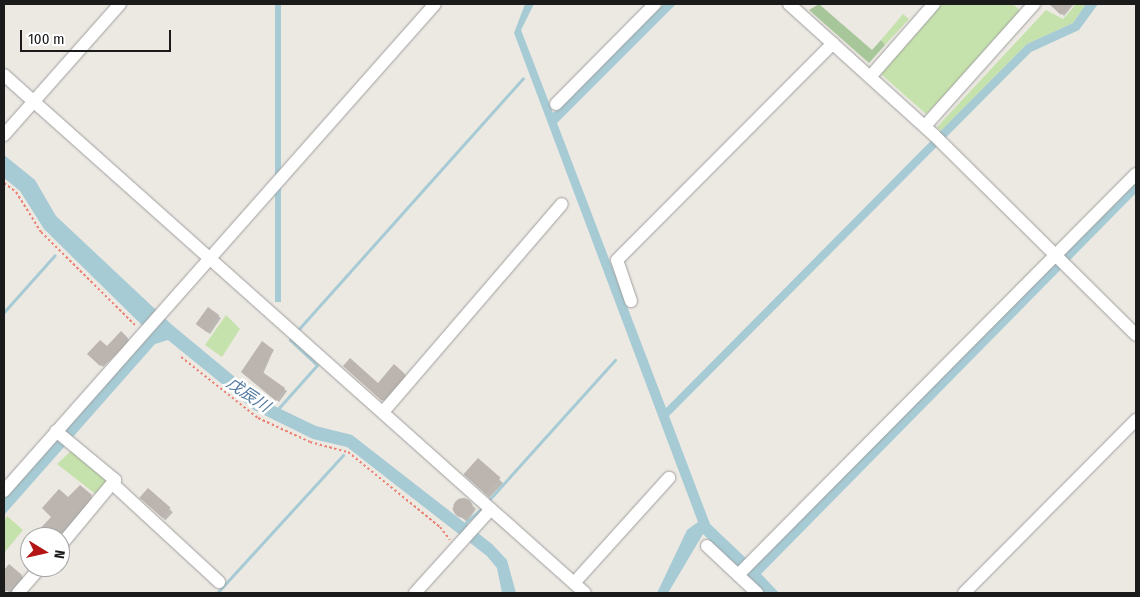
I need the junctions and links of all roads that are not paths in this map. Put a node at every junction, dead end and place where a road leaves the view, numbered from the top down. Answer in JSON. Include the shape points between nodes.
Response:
{"nodes":[{"id":1,"x":120,"y":4,"type":"edge"},
{"id":2,"x":435,"y":4,"type":"edge"},
{"id":3,"x":655,"y":4,"type":"edge"},
{"id":4,"x":789,"y":4,"type":"edge"},
{"id":5,"x":934,"y":4,"type":"edge"},
{"id":6,"x":1028,"y":5,"type":"edge"},
{"id":7,"x":833,"y":43,"type":"junction"},
{"id":8,"x":4,"y":75,"type":"edge"},
{"id":9,"x":870,"y":76,"type":"junction"},
{"id":10,"x":33,"y":102,"type":"junction"},
{"id":11,"x":556,"y":104,"type":"dead end"},
{"id":12,"x":4,"y":135,"type":"edge"},
{"id":13,"x":934,"y":135,"type":"junction"},
{"id":14,"x":1136,"y":174,"type":"edge"},
{"id":15,"x":562,"y":204,"type":"dead end"},
{"id":16,"x":1056,"y":256,"type":"junction"},
{"id":17,"x":211,"y":258,"type":"junction"},
{"id":18,"x":631,"y":301,"type":"dead end"},
{"id":19,"x":1136,"y":336,"type":"edge"},
{"id":20,"x":383,"y":412,"type":"junction"},
{"id":21,"x":1136,"y":420,"type":"edge"},
{"id":22,"x":56,"y":431,"type":"junction"},
{"id":23,"x":668,"y":478,"type":"dead end"},
{"id":24,"x":114,"y":485,"type":"junction"},
{"id":25,"x":4,"y":491,"type":"edge"},
{"id":26,"x":487,"y":506,"type":"junction"},
{"id":27,"x":70,"y":535,"type":"edge"},
{"id":28,"x":708,"y":546,"type":"dead end"},
{"id":29,"x":738,"y":575,"type":"junction"},
{"id":30,"x":32,"y":577,"type":"edge"},
{"id":31,"x":219,"y":582,"type":"dead end"},
{"id":32,"x":574,"y":583,"type":"junction"},
{"id":33,"x":18,"y":593,"type":"edge"},
{"id":34,"x":415,"y":593,"type":"edge"},
{"id":35,"x":585,"y":593,"type":"edge"},
{"id":36,"x":757,"y":593,"type":"edge"},
{"id":37,"x":964,"y":593,"type":"edge"}],
"edges":[{"from":1,"to":10,"type":"street"},
{"from":2,"to":17,"type":"street"},
{"from":3,"to":11,"type":"street"},
{"from":4,"to":7,"type":"street"},
{"from":5,"to":9,"type":"street"},
{"from":6,"to":13,"type":"street"},
{"from":7,"to":9,"type":"street"},
{"from":7,"to":18,"type":"street","via":[[617,260]]},
{"from":8,"to":10,"type":"street"},
{"from":9,"to":13,"type":"street"},
{"from":10,"to":12,"type":"street"},
{"from":10,"to":17,"type":"street"},
{"from":13,"to":16,"type":"street"},
{"from":14,"to":16,"type":"street"},
{"from":15,"to":20,"type":"street"},
{"from":16,"to":19,"type":"street"},
{"from":16,"to":29,"type":"street"},
{"from":17,"to":20,"type":"street"},
{"from":17,"to":22,"type":"street"},
{"from":20,"to":26,"type":"street"},
{"from":21,"to":37,"type":"street"},
{"from":22,"to":24,"type":"street","via":[[115,480]]},
{"from":22,"to":25,"type":"street"},
{"from":23,"to":32,"type":"street"},
{"from":24,"to":27,"type":"street"},
{"from":24,"to":31,"type":"street"},
{"from":26,"to":32,"type":"street"},
{"from":26,"to":34,"type":"street","via":[[476,526]]},
{"from":28,"to":29,"type":"street"},
{"from":29,"to":36,"type":"street"},
{"from":30,"to":33,"type":"street"},
{"from":32,"to":35,"type":"street"}]}
